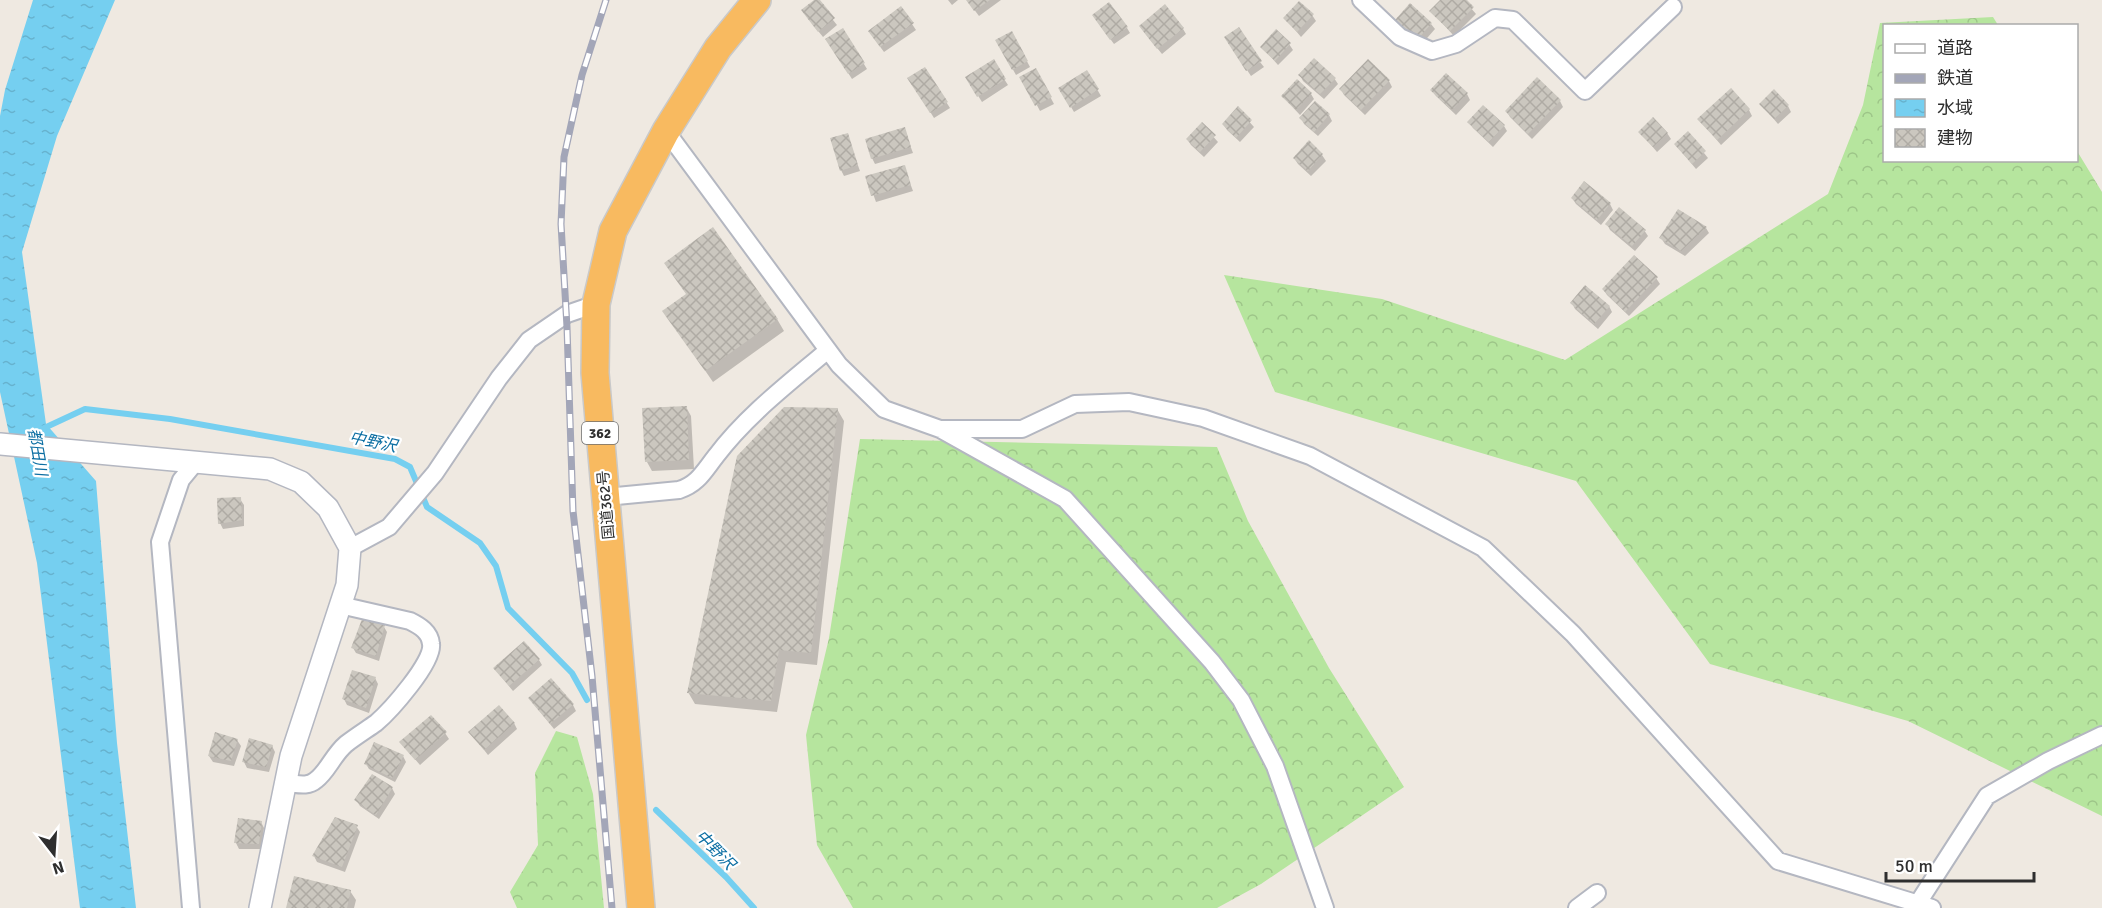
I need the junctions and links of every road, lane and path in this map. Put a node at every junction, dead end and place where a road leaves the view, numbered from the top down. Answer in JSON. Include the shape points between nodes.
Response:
{"nodes":[{"id":1,"x":757,"y":0,"type":"edge"},
{"id":2,"x":1361,"y":0,"type":"edge"},
{"id":3,"x":1674,"y":2,"type":"edge"},
{"id":4,"x":666,"y":131,"type":"junction"},
{"id":5,"x":596,"y":304,"type":"junction"},
{"id":6,"x":828,"y":350,"type":"junction"},
{"id":7,"x":940,"y":429,"type":"junction"},
{"id":8,"x":0,"y":444,"type":"edge"},
{"id":9,"x":195,"y":463,"type":"junction"},
{"id":10,"x":606,"y":497,"type":"junction"},
{"id":11,"x":350,"y":548,"type":"junction"},
{"id":12,"x":340,"y":605,"type":"junction"},
{"id":13,"x":2102,"y":735,"type":"edge"},
{"id":14,"x":285,"y":783,"type":"junction"},
{"id":15,"x":1597,"y":893,"type":"dead end"},
{"id":16,"x":1925,"y":905,"type":"edge"},
{"id":17,"x":191,"y":908,"type":"edge"},
{"id":18,"x":260,"y":908,"type":"edge"},
{"id":19,"x":641,"y":908,"type":"edge"},
{"id":20,"x":1325,"y":908,"type":"edge"},
{"id":21,"x":1577,"y":908,"type":"edge"}],
"edges":[{"from":1,"to":4,"type":"highway","name":"国道362号","number":"362","via":[[718,48]]},
{"from":2,"to":3,"type":"street","via":[[1400,37],[1432,51],[1456,44],[1495,18],[1513,20],[1585,91]]},
{"from":4,"to":5,"type":"highway","name":"国道362号","number":"362","via":[[613,231]]},
{"from":4,"to":6,"type":"street"},
{"from":5,"to":10,"type":"highway","name":"国道362号","number":"362","via":[[595,372]]},
{"from":5,"to":11,"type":"street","via":[[567,314],[530,340],[499,378],[435,473],[397,518],[389,527]]},
{"from":6,"to":7,"type":"street","via":[[884,410]]},
{"from":6,"to":10,"type":"street","via":[[735,431],[701,478],[690,486]]},
{"from":7,"to":16,"type":"street","via":[[1022,429],[1074,404],[1129,402],[1203,418],[1310,456],[1483,548],[1573,634],[1778,861]]},
{"from":7,"to":20,"type":"street","via":[[1065,499],[1212,662],[1241,700],[1275,766]]},
{"from":8,"to":9,"type":"street"},
{"from":9,"to":11,"type":"street","via":[[270,469],[301,482],[328,508]]},
{"from":9,"to":17,"type":"street","via":[[181,480],[160,542]]},
{"from":10,"to":19,"type":"highway","name":"国道362号","number":"362"},
{"from":11,"to":12,"type":"street","via":[[347,585]]},
{"from":12,"to":14,"type":"street"},
{"from":12,"to":14,"type":"street","via":[[420,626],[427,633],[431,652],[407,690],[376,723],[334,756],[316,781],[304,785]]},
{"from":13,"to":16,"type":"street","via":[[1987,796]]},
{"from":14,"to":18,"type":"street"},
{"from":15,"to":21,"type":"street"}]}
